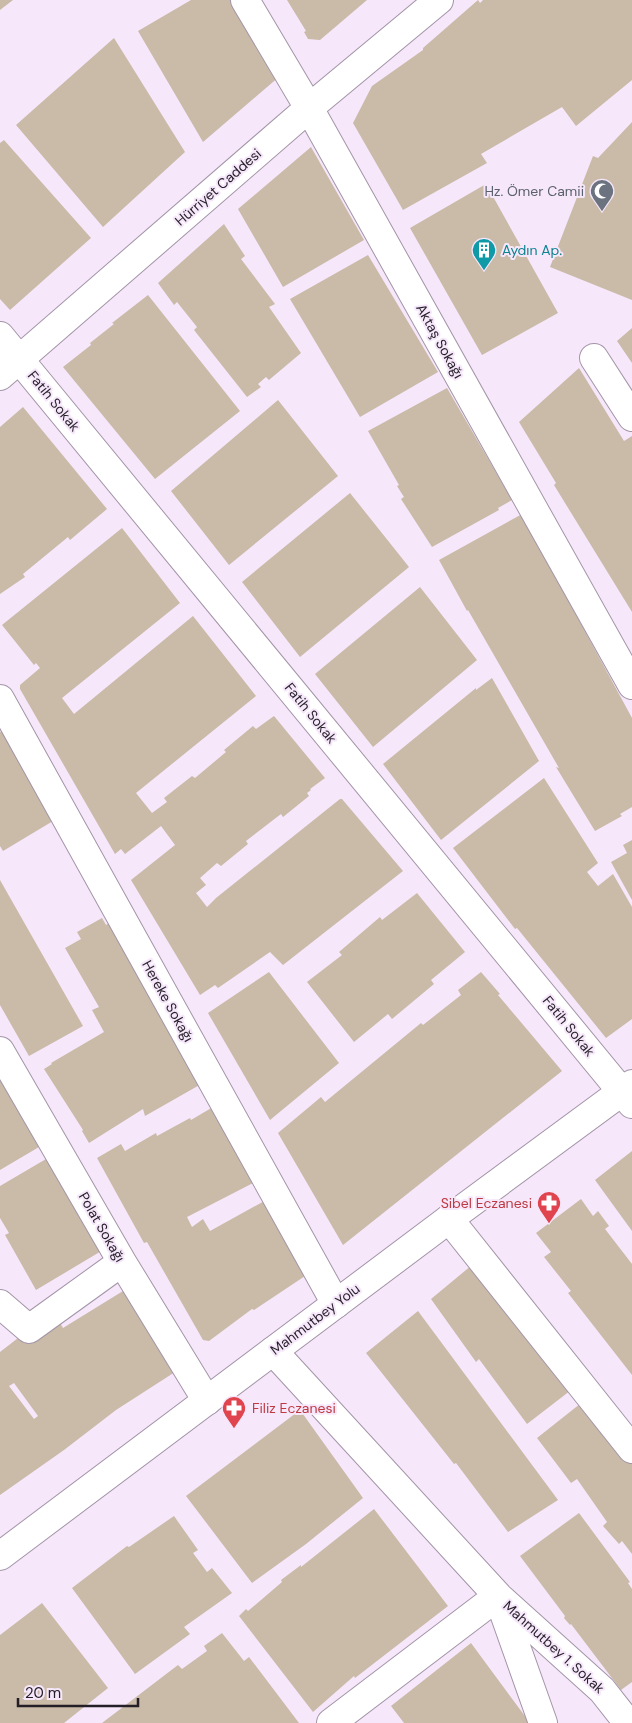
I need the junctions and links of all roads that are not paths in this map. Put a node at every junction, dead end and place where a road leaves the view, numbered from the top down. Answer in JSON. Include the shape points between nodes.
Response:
{"nodes":[{"id":1,"x":245,"y":0,"type":"edge"},
{"id":2,"x":438,"y":0,"type":"edge"},
{"id":3,"x":309,"y":108,"type":"junction"},
{"id":4,"x":0,"y":336,"type":"edge"},
{"id":5,"x":594,"y":358,"type":"dead end"},
{"id":6,"x":10,"y":368,"type":"edge"},
{"id":7,"x":632,"y":417,"type":"edge"},
{"id":8,"x":632,"y":685,"type":"edge"},
{"id":9,"x":0,"y":699,"type":"edge"},
{"id":10,"x":0,"y":1051,"type":"edge"},
{"id":11,"x":629,"y":1093,"type":"edge"},
{"id":12,"x":449,"y":1219,"type":"junction"},
{"id":13,"x":122,"y":1262,"type":"junction"},
{"id":14,"x":0,"y":1304,"type":"edge"},
{"id":15,"x":336,"y":1304,"type":"junction"},
{"id":16,"x":273,"y":1351,"type":"junction"},
{"id":17,"x":207,"y":1401,"type":"junction"},
{"id":18,"x":632,"y":1448,"type":"edge"},
{"id":19,"x":0,"y":1556,"type":"edge"},
{"id":20,"x":498,"y":1596,"type":"junction"},
{"id":21,"x":331,"y":1723,"type":"edge"},
{"id":22,"x":543,"y":1723,"type":"edge"},
{"id":23,"x":628,"y":1723,"type":"edge"}],
"edges":[{"from":1,"to":3,"type":"street","name":"Aktaş Sokağı"},
{"from":2,"to":3,"type":"street","name":"Hürriyet Caddesi"},
{"from":3,"to":6,"type":"street","name":"Hürriyet Caddesi"},
{"from":3,"to":8,"type":"street","name":"Aktaş Sokağı"},
{"from":4,"to":6,"type":"street","name":"Fatih Sokak"},
{"from":5,"to":7,"type":"street"},
{"from":6,"to":11,"type":"street","name":"Fatih Sokak"},
{"from":9,"to":15,"type":"street","name":"Hereke Sokağı"},
{"from":10,"to":13,"type":"street","name":"Polat Sokağı"},
{"from":11,"to":12,"type":"street","name":"Mahmutbey Yolu"},
{"from":12,"to":15,"type":"street","name":"Mahmutbey Yolu"},
{"from":12,"to":18,"type":"street"},
{"from":13,"to":14,"type":"street","via":[[28,1329]]},
{"from":13,"to":17,"type":"street","name":"Polat Sokağı"},
{"from":15,"to":16,"type":"street","name":"Mahmutbey Yolu"},
{"from":16,"to":17,"type":"street","name":"Mahmutbey Yolu"},
{"from":16,"to":20,"type":"street","name":"Mahmutbey 1. Sokak"},
{"from":17,"to":19,"type":"street","name":"Mahmutbey Yolu"},
{"from":20,"to":21,"type":"street"},
{"from":20,"to":22,"type":"street"},
{"from":20,"to":23,"type":"street","name":"Mahmutbey 1. Sokak","via":[[602,1690]]}]}
